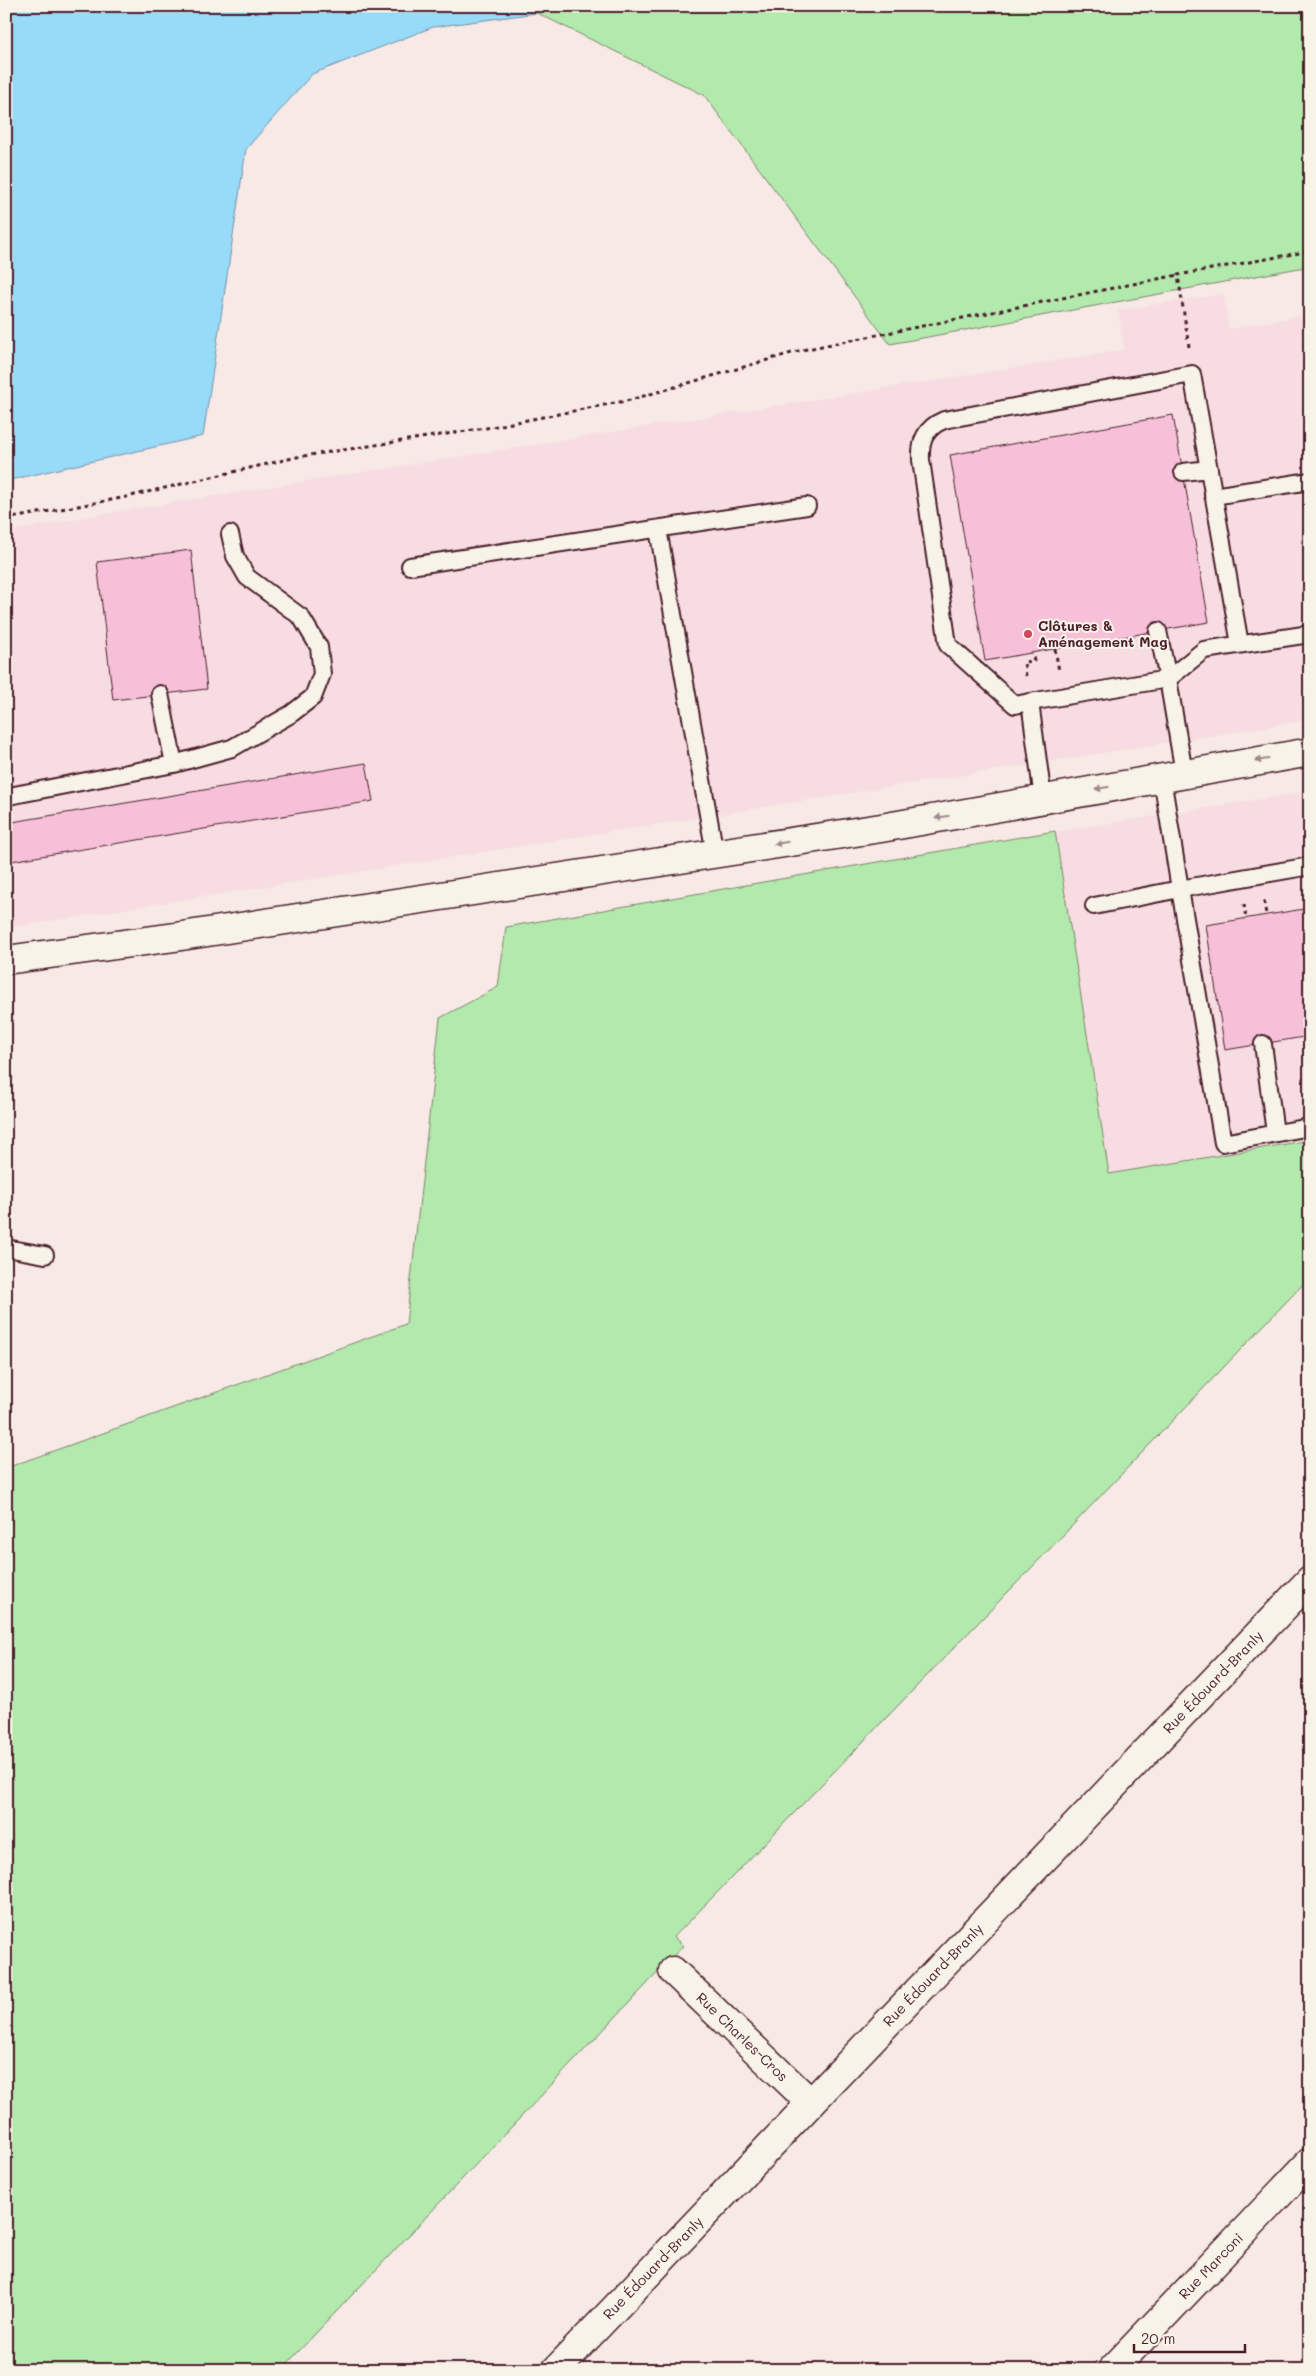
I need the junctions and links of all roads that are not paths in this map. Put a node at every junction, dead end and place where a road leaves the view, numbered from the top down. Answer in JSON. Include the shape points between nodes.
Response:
{"nodes":[{"id":1,"x":1209,"y":469,"type":"junction"},
{"id":2,"x":1183,"y":472,"type":"dead end"},
{"id":3,"x":1310,"y":481,"type":"edge"},
{"id":4,"x":1214,"y":496,"type":"junction"},
{"id":5,"x":807,"y":506,"type":"dead end"},
{"id":6,"x":658,"y":528,"type":"junction"},
{"id":7,"x":230,"y":534,"type":"dead end"},
{"id":8,"x":410,"y":566,"type":"dead end"},
{"id":9,"x":1158,"y":631,"type":"dead end"},
{"id":10,"x":1310,"y":634,"type":"edge"},
{"id":11,"x":1240,"y":644,"type":"junction"},
{"id":12,"x":1168,"y":679,"type":"junction"},
{"id":13,"x":160,"y":694,"type":"dead end"},
{"id":14,"x":1030,"y":702,"type":"junction"},
{"id":15,"x":1310,"y":752,"type":"edge"},
{"id":16,"x":174,"y":764,"type":"junction"},
{"id":17,"x":1173,"y":775,"type":"junction"},
{"id":18,"x":7,"y":791,"type":"edge"},
{"id":19,"x":1043,"y":799,"type":"junction"},
{"id":20,"x":715,"y":854,"type":"junction"},
{"id":21,"x":1310,"y":866,"type":"edge"},
{"id":22,"x":1180,"y":889,"type":"junction"},
{"id":23,"x":1094,"y":906,"type":"dead end"},
{"id":24,"x":6,"y":960,"type":"edge"},
{"id":25,"x":1262,"y":1044,"type":"dead end"},
{"id":26,"x":1310,"y":1127,"type":"edge"},
{"id":27,"x":1275,"y":1133,"type":"junction"},
{"id":28,"x":6,"y":1248,"type":"edge"},
{"id":29,"x":45,"y":1255,"type":"dead end"},
{"id":30,"x":1310,"y":1580,"type":"edge"},
{"id":31,"x":673,"y":1971,"type":"dead end"},
{"id":32,"x":811,"y":2103,"type":"junction"},
{"id":33,"x":1310,"y":2162,"type":"edge"},
{"id":34,"x":556,"y":2370,"type":"edge"},
{"id":35,"x":1112,"y":2370,"type":"edge"}],
"edges":[{"from":1,"to":2,"type":"lane"},
{"from":1,"to":4,"type":"lane"},
{"from":1,"to":14,"type":"lane","via":[[1192,374],[944,420],[925,434],[920,460],[948,645],[1016,705]]},
{"from":3,"to":4,"type":"lane"},
{"from":4,"to":11,"type":"lane"},
{"from":5,"to":6,"type":"lane"},
{"from":6,"to":8,"type":"lane"},
{"from":6,"to":20,"type":"lane"},
{"from":7,"to":16,"type":"lane","via":[[235,556],[247,577],[301,617],[319,647],[322,674],[313,697],[292,714],[232,748]]},
{"from":9,"to":12,"type":"lane"},
{"from":10,"to":11,"type":"lane"},
{"from":11,"to":12,"type":"lane","via":[[1204,650]]},
{"from":12,"to":14,"type":"lane"},
{"from":12,"to":17,"type":"lane"},
{"from":13,"to":16,"type":"lane"},
{"from":14,"to":19,"type":"lane"},
{"from":15,"to":17,"type":"street","one_way":true},
{"from":16,"to":18,"type":"lane"},
{"from":17,"to":19,"type":"street","one_way":true},
{"from":17,"to":22,"type":"lane"},
{"from":19,"to":20,"type":"street","one_way":true},
{"from":20,"to":24,"type":"street"},
{"from":21,"to":22,"type":"lane"},
{"from":22,"to":23,"type":"lane"},
{"from":22,"to":27,"type":"lane","via":[[1223,1143]]},
{"from":25,"to":27,"type":"lane"},
{"from":26,"to":27,"type":"lane"},
{"from":28,"to":29,"type":"lane"},
{"from":30,"to":32,"type":"street","name":"Rue Édouard-Branly"},
{"from":31,"to":32,"type":"street","name":"Rue Charles-Cros"},
{"from":32,"to":34,"type":"street","name":"Rue Édouard-Branly"},
{"from":33,"to":35,"type":"street","name":"Rue Marconi"}]}
